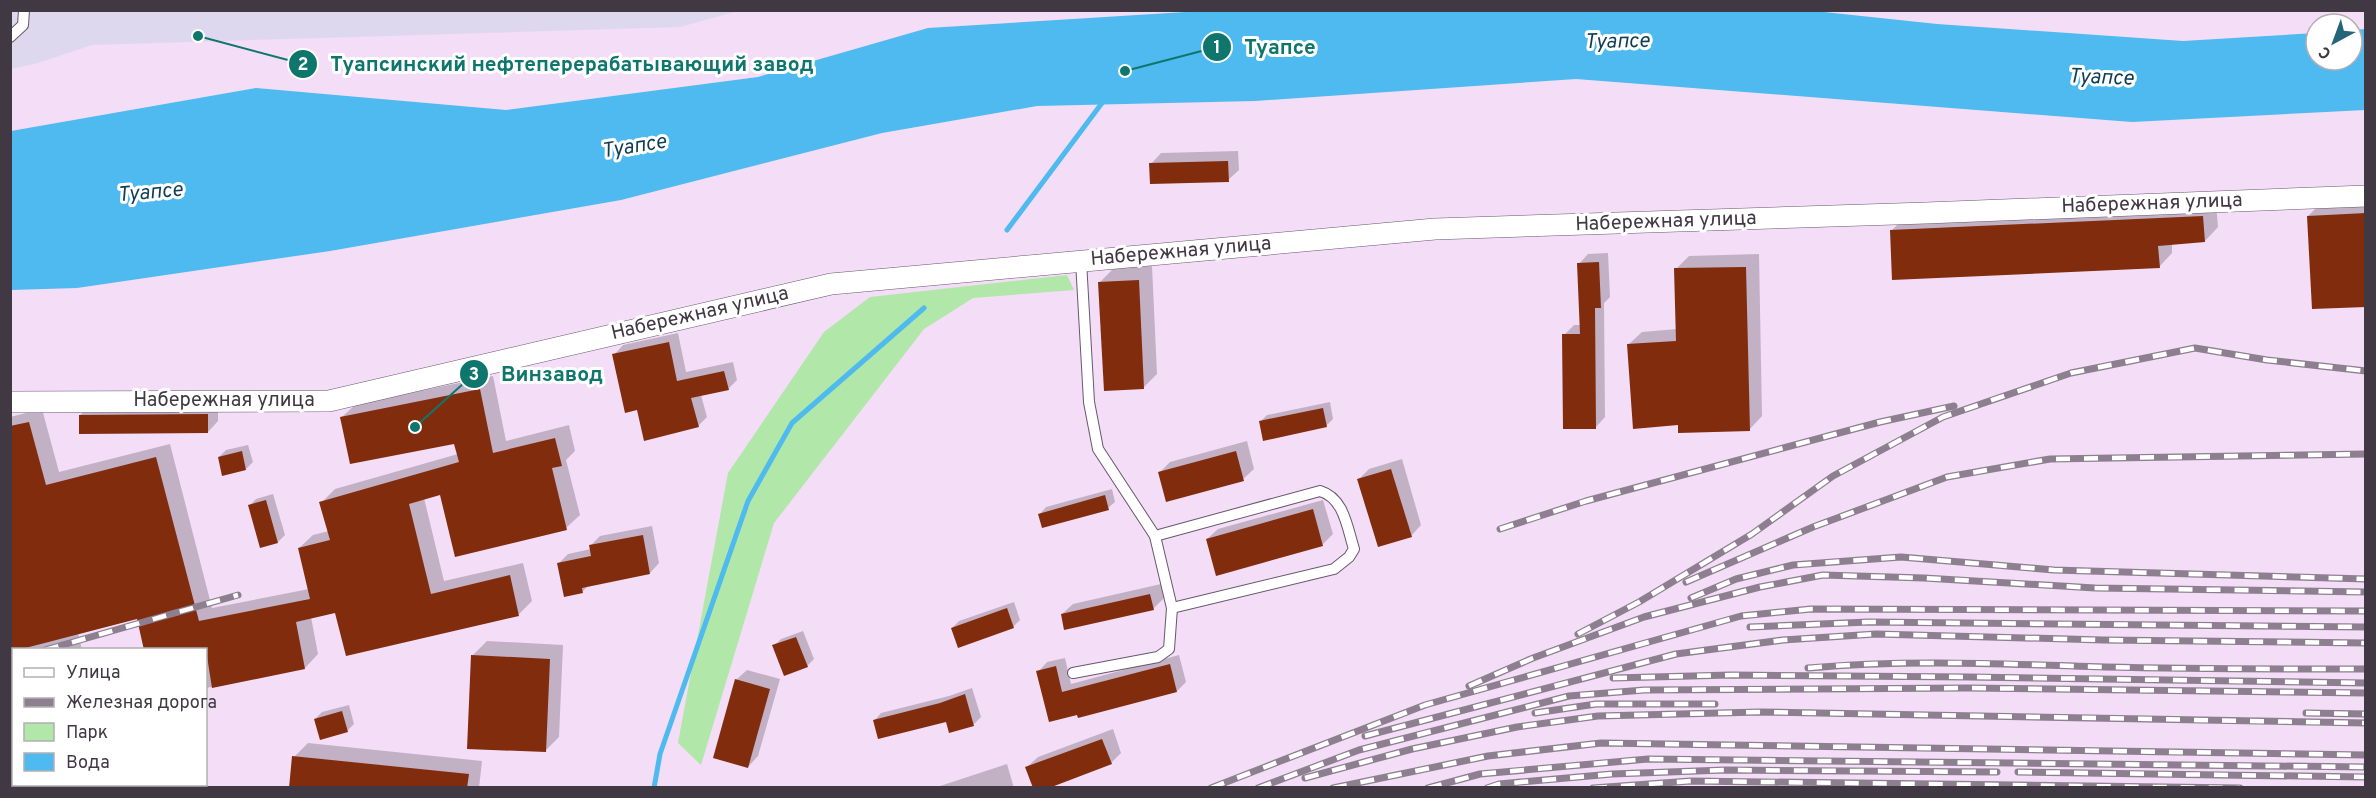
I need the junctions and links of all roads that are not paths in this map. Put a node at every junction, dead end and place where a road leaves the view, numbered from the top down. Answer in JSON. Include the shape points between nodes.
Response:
{"nodes":[{"id":1,"x":24,"y":10,"type":"edge"},
{"id":2,"x":10,"y":37,"type":"edge"},
{"id":3,"x":2366,"y":196,"type":"edge"},
{"id":4,"x":1081,"y":261,"type":"junction"},
{"id":5,"x":10,"y":402,"type":"edge"},
{"id":6,"x":1155,"y":536,"type":"junction"},
{"id":7,"x":1172,"y":608,"type":"junction"},
{"id":8,"x":1072,"y":673,"type":"dead end"}],
"edges":[{"from":1,"to":2,"type":"lane","via":[[23,25]]},
{"from":3,"to":4,"type":"street","name":"Набережная улица","via":[[1435,229]]},
{"from":4,"to":5,"type":"street","name":"Набережная улица","via":[[831,284],[329,401]]},
{"from":4,"to":6,"type":"lane","via":[[1089,402],[1098,449]]},
{"from":6,"to":7,"type":"lane"},
{"from":6,"to":7,"type":"lane","via":[[1320,491],[1329,494],[1341,507],[1354,549],[1334,569]]},
{"from":7,"to":8,"type":"lane","via":[[1169,649],[1158,657]]}]}
